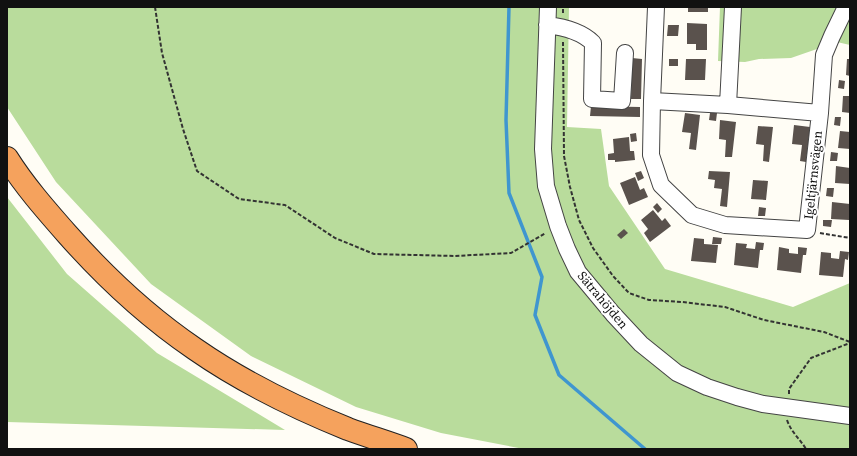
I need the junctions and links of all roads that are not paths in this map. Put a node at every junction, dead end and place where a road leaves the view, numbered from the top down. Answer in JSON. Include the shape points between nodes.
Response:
{"nodes":[{"id":1,"x":548,"y":7,"type":"edge"},
{"id":2,"x":656,"y":7,"type":"edge"},
{"id":3,"x":732,"y":7,"type":"edge"},
{"id":4,"x":846,"y":7,"type":"edge"},
{"id":5,"x":547,"y":25,"type":"junction"},
{"id":6,"x":624,"y":53,"type":"dead end"},
{"id":7,"x":652,"y":101,"type":"junction"},
{"id":8,"x":728,"y":105,"type":"junction"},
{"id":9,"x":820,"y":113,"type":"junction"},
{"id":10,"x":7,"y":158,"type":"edge"},
{"id":11,"x":850,"y":416,"type":"edge"},
{"id":12,"x":406,"y":449,"type":"edge"}],
"edges":[{"from":1,"to":5,"type":"street","name":"Sätrahöjden"},
{"from":2,"to":7,"type":"street","name":"Igeltjärnsvägen"},
{"from":3,"to":8,"type":"street"},
{"from":4,"to":9,"type":"street","name":"Igeltjärnsvägen","via":[[824,55]]},
{"from":5,"to":6,"type":"street","via":[[563,27],[587,37],[594,43],[592,99],[622,101]]},
{"from":5,"to":11,"type":"street","name":"Sätrahöjden","via":[[543,149],[546,186],[558,226],[578,272],[641,344],[677,372],[707,387],[763,404]]},
{"from":7,"to":8,"type":"street","name":"Igeltjärnsvägen"},
{"from":7,"to":9,"type":"street","name":"Igeltjärnsvägen","via":[[651,155],[660,185],[692,215],[725,225],[807,230]]},
{"from":8,"to":9,"type":"street","name":"Igeltjärnsvägen"},
{"from":10,"to":12,"type":"highway","via":[[43,207],[87,256],[162,325],[247,381],[296,406],[349,429]]}]}
